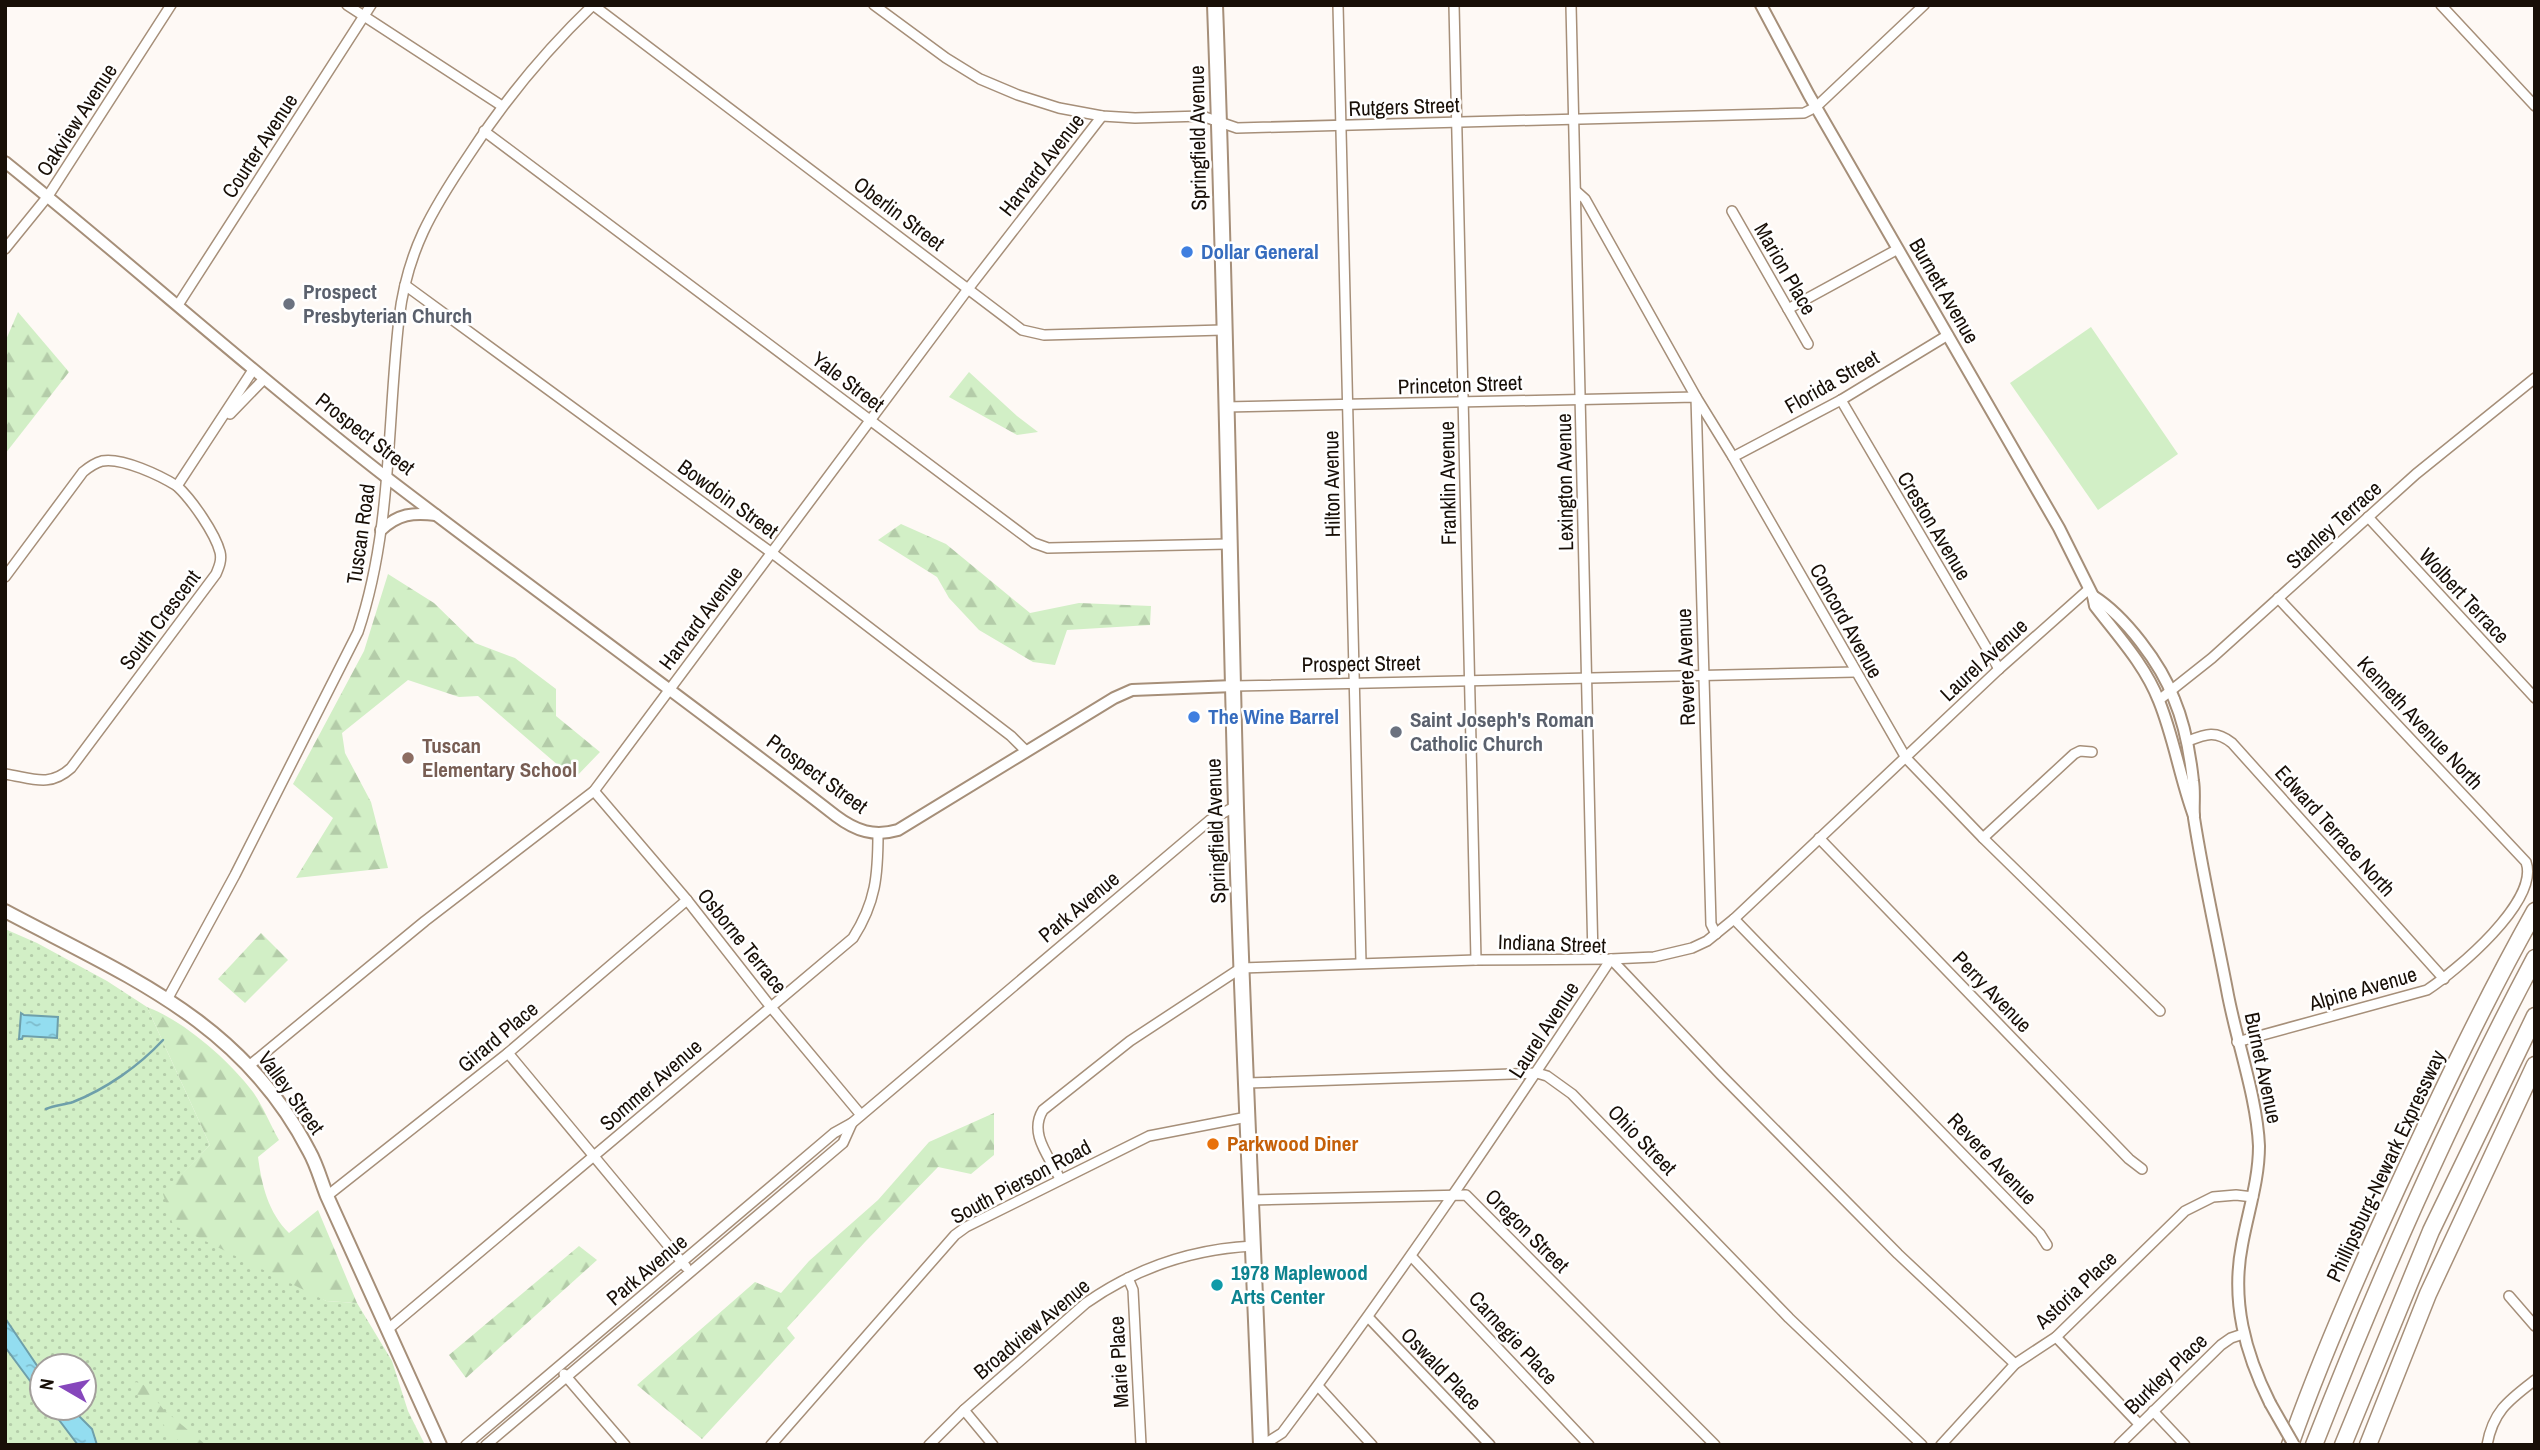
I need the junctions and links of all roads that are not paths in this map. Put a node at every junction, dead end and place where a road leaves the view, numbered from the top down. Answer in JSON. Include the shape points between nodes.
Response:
{"nodes":[{"id":1,"x":171,"y":5,"type":"edge"},
{"id":2,"x":347,"y":5,"type":"edge"},
{"id":3,"x":371,"y":5,"type":"edge"},
{"id":4,"x":593,"y":5,"type":"edge"},
{"id":5,"x":874,"y":5,"type":"edge"},
{"id":6,"x":1215,"y":5,"type":"edge"},
{"id":7,"x":1338,"y":5,"type":"edge"},
{"id":8,"x":1454,"y":5,"type":"edge"},
{"id":9,"x":1571,"y":5,"type":"edge"},
{"id":10,"x":1760,"y":5,"type":"edge"},
{"id":11,"x":1924,"y":5,"type":"edge"},
{"id":12,"x":2441,"y":5,"type":"edge"},
{"id":13,"x":364,"y":16,"type":"junction"},
{"id":14,"x":502,"y":106,"type":"junction"},
{"id":15,"x":2535,"y":106,"type":"edge"},
{"id":16,"x":1816,"y":107,"type":"junction"},
{"id":17,"x":1102,"y":116,"type":"junction"},
{"id":18,"x":1574,"y":120,"type":"junction"},
{"id":19,"x":1219,"y":122,"type":"junction"},
{"id":20,"x":1457,"y":122,"type":"junction"},
{"id":21,"x":1342,"y":126,"type":"junction"},
{"id":22,"x":484,"y":131,"type":"junction"},
{"id":23,"x":5,"y":162,"type":"edge"},
{"id":24,"x":1576,"y":191,"type":"junction"},
{"id":25,"x":48,"y":196,"type":"junction"},
{"id":26,"x":1732,"y":211,"type":"dead end"},
{"id":27,"x":5,"y":249,"type":"edge"},
{"id":28,"x":1898,"y":249,"type":"junction"},
{"id":29,"x":405,"y":285,"type":"junction"},
{"id":30,"x":968,"y":289,"type":"junction"},
{"id":31,"x":178,"y":305,"type":"junction"},
{"id":32,"x":1788,"y":309,"type":"junction"},
{"id":33,"x":1223,"y":330,"type":"junction"},
{"id":34,"x":1948,"y":335,"type":"junction"},
{"id":35,"x":1808,"y":344,"type":"dead end"},
{"id":36,"x":253,"y":370,"type":"junction"},
{"id":37,"x":2535,"y":378,"type":"edge"},
{"id":38,"x":264,"y":379,"type":"junction"},
{"id":39,"x":1696,"y":397,"type":"junction"},
{"id":40,"x":1581,"y":399,"type":"junction"},
{"id":41,"x":1841,"y":400,"type":"junction"},
{"id":42,"x":1464,"y":403,"type":"junction"},
{"id":43,"x":1348,"y":405,"type":"junction"},
{"id":44,"x":1225,"y":407,"type":"junction"},
{"id":45,"x":871,"y":421,"type":"junction"},
{"id":46,"x":216,"y":428,"type":"junction"},
{"id":47,"x":1733,"y":457,"type":"junction"},
{"id":48,"x":387,"y":477,"type":"junction"},
{"id":49,"x":177,"y":486,"type":"junction"},
{"id":50,"x":439,"y":516,"type":"junction"},
{"id":51,"x":2368,"y":517,"type":"junction"},
{"id":52,"x":381,"y":530,"type":"junction"},
{"id":53,"x":1228,"y":544,"type":"junction"},
{"id":54,"x":772,"y":553,"type":"junction"},
{"id":55,"x":5,"y":577,"type":"edge"},
{"id":56,"x":2091,"y":592,"type":"junction"},
{"id":57,"x":2278,"y":598,"type":"junction"},
{"id":58,"x":1999,"y":669,"type":"junction"},
{"id":59,"x":1854,"y":672,"type":"junction"},
{"id":60,"x":1703,"y":676,"type":"junction"},
{"id":61,"x":1587,"y":678,"type":"junction"},
{"id":62,"x":1470,"y":681,"type":"junction"},
{"id":63,"x":1354,"y":684,"type":"junction"},
{"id":64,"x":1234,"y":686,"type":"junction"},
{"id":65,"x":670,"y":688,"type":"junction"},
{"id":66,"x":2171,"y":692,"type":"junction"},
{"id":67,"x":2535,"y":698,"type":"edge"},
{"id":68,"x":2159,"y":700,"type":"junction"},
{"id":69,"x":2188,"y":741,"type":"junction"},
{"id":70,"x":1025,"y":750,"type":"junction"},
{"id":71,"x":2092,"y":752,"type":"dead end"},
{"id":72,"x":1906,"y":758,"type":"junction"},
{"id":73,"x":5,"y":774,"type":"edge"},
{"id":74,"x":594,"y":791,"type":"junction"},
{"id":75,"x":1236,"y":806,"type":"junction"},
{"id":76,"x":2194,"y":816,"type":"junction"},
{"id":77,"x":878,"y":833,"type":"junction"},
{"id":78,"x":1819,"y":838,"type":"junction"},
{"id":79,"x":1983,"y":838,"type":"junction"},
{"id":80,"x":2531,"y":875,"type":"joint"},
{"id":81,"x":687,"y":900,"type":"junction"},
{"id":82,"x":5,"y":911,"type":"edge"},
{"id":83,"x":2535,"y":911,"type":"edge"},
{"id":84,"x":1734,"y":919,"type":"junction"},
{"id":85,"x":1716,"y":934,"type":"junction"},
{"id":86,"x":1593,"y":958,"type":"junction"},
{"id":87,"x":2535,"y":958,"type":"edge"},
{"id":88,"x":1611,"y":959,"type":"junction"},
{"id":89,"x":1476,"y":960,"type":"junction"},
{"id":90,"x":1361,"y":963,"type":"junction"},
{"id":91,"x":1241,"y":968,"type":"junction"},
{"id":92,"x":2444,"y":979,"type":"junction"},
{"id":93,"x":168,"y":998,"type":"junction"},
{"id":94,"x":770,"y":1006,"type":"junction"},
{"id":95,"x":2160,"y":1011,"type":"dead end"},
{"id":96,"x":2535,"y":1016,"type":"edge"},
{"id":97,"x":2237,"y":1042,"type":"junction"},
{"id":98,"x":508,"y":1053,"type":"junction"},
{"id":99,"x":250,"y":1065,"type":"junction"},
{"id":100,"x":2535,"y":1065,"type":"edge"},
{"id":101,"x":1537,"y":1073,"type":"junction"},
{"id":102,"x":1247,"y":1083,"type":"junction"},
{"id":103,"x":861,"y":1115,"type":"junction"},
{"id":104,"x":1247,"y":1117,"type":"junction"},
{"id":105,"x":852,"y":1123,"type":"junction"},
{"id":106,"x":594,"y":1157,"type":"junction"},
{"id":107,"x":2142,"y":1169,"type":"dead end"},
{"id":108,"x":1060,"y":1179,"type":"junction"},
{"id":109,"x":1455,"y":1194,"type":"junction"},
{"id":110,"x":327,"y":1196,"type":"junction"},
{"id":111,"x":2253,"y":1197,"type":"junction"},
{"id":112,"x":1251,"y":1200,"type":"junction"},
{"id":113,"x":2047,"y":1245,"type":"dead end"},
{"id":114,"x":1253,"y":1246,"type":"junction"},
{"id":115,"x":1411,"y":1256,"type":"junction"},
{"id":116,"x":683,"y":1262,"type":"junction"},
{"id":117,"x":690,"y":1272,"type":"junction"},
{"id":118,"x":1128,"y":1278,"type":"junction"},
{"id":119,"x":2509,"y":1296,"type":"dead end"},
{"id":120,"x":1368,"y":1317,"type":"junction"},
{"id":121,"x":2535,"y":1326,"type":"edge"},
{"id":122,"x":387,"y":1330,"type":"junction"},
{"id":123,"x":2243,"y":1334,"type":"junction"},
{"id":124,"x":2056,"y":1336,"type":"junction"},
{"id":125,"x":2015,"y":1364,"type":"junction"},
{"id":126,"x":558,"y":1368,"type":"junction"},
{"id":127,"x":566,"y":1377,"type":"junction"},
{"id":128,"x":2535,"y":1380,"type":"edge"},
{"id":129,"x":1318,"y":1386,"type":"junction"},
{"id":130,"x":964,"y":1410,"type":"junction"},
{"id":131,"x":2153,"y":1411,"type":"junction"},
{"id":132,"x":2139,"y":1424,"type":"junction"},
{"id":133,"x":440,"y":1445,"type":"edge"},
{"id":134,"x":466,"y":1445,"type":"edge"},
{"id":135,"x":486,"y":1445,"type":"edge"},
{"id":136,"x":625,"y":1445,"type":"edge"},
{"id":137,"x":771,"y":1445,"type":"edge"},
{"id":138,"x":929,"y":1445,"type":"edge"},
{"id":139,"x":993,"y":1445,"type":"edge"},
{"id":140,"x":1141,"y":1445,"type":"edge"},
{"id":141,"x":1262,"y":1445,"type":"edge"},
{"id":142,"x":1372,"y":1445,"type":"edge"},
{"id":143,"x":1490,"y":1445,"type":"edge"},
{"id":144,"x":1590,"y":1445,"type":"edge"},
{"id":145,"x":1715,"y":1445,"type":"edge"},
{"id":146,"x":1922,"y":1445,"type":"edge"},
{"id":147,"x":1941,"y":1445,"type":"edge"},
{"id":148,"x":2119,"y":1445,"type":"edge"},
{"id":149,"x":2185,"y":1445,"type":"edge"},
{"id":150,"x":2292,"y":1445,"type":"edge"},
{"id":151,"x":2314,"y":1445,"type":"edge"},
{"id":152,"x":2343,"y":1445,"type":"edge"},
{"id":153,"x":2368,"y":1445,"type":"edge"},
{"id":154,"x":2487,"y":1445,"type":"edge"}],
"edges":[{"from":1,"to":25,"type":"street","name":"Oakview Avenue"},
{"from":2,"to":13,"type":"street"},
{"from":3,"to":13,"type":"street","name":"Courter Avenue"},
{"from":4,"to":14,"type":"street","name":"Tuscan Road","via":[[553,43]]},
{"from":4,"to":30,"type":"street","name":"Oberlin Street"},
{"from":5,"to":17,"type":"street","name":"Rutgers Street","via":[[979,79],[1059,108]]},
{"from":6,"to":19,"type":"main road","name":"Springfield Avenue"},
{"from":7,"to":21,"type":"street","name":"Hilton Avenue"},
{"from":8,"to":20,"type":"street","name":"Franklin Avenue"},
{"from":9,"to":18,"type":"street","name":"Lexington Avenue"},
{"from":10,"to":16,"type":"street","name":"Burnett Avenue"},
{"from":11,"to":16,"type":"street"},
{"from":12,"to":15,"type":"street"},
{"from":13,"to":14,"type":"street"},
{"from":13,"to":31,"type":"street","name":"Courter Avenue"},
{"from":14,"to":22,"type":"street","name":"Tuscan Road"},
{"from":16,"to":18,"type":"street","name":"Rutgers Street","via":[[1804,113]]},
{"from":16,"to":28,"type":"street","name":"Burnett Avenue"},
{"from":17,"to":19,"type":"street","name":"Rutgers Street","via":[[1202,116]]},
{"from":17,"to":30,"type":"street","name":"Harvard Avenue"},
{"from":18,"to":20,"type":"street","name":"Rutgers Street"},
{"from":18,"to":24,"type":"street","name":"Lexington Avenue"},
{"from":19,"to":21,"type":"street","name":"Rutgers Street","via":[[1237,128]]},
{"from":19,"to":33,"type":"main road","name":"Springfield Avenue"},
{"from":20,"to":21,"type":"street","name":"Rutgers Street"},
{"from":20,"to":42,"type":"street","name":"Franklin Avenue"},
{"from":21,"to":43,"type":"street","name":"Hilton Avenue"},
{"from":22,"to":29,"type":"street","name":"Tuscan Road","via":[[433,209]]},
{"from":22,"to":45,"type":"street","name":"Yale Street"},
{"from":23,"to":25,"type":"street","name":"Prospect Street"},
{"from":24,"to":39,"type":"street","name":"Concord Avenue","via":[[1585,199]]},
{"from":24,"to":40,"type":"street","name":"Lexington Avenue"},
{"from":25,"to":27,"type":"street","name":"Oakview Avenue"},
{"from":25,"to":31,"type":"street","name":"Prospect Street"},
{"from":26,"to":32,"type":"street","name":"Marion Place"},
{"from":28,"to":32,"type":"street"},
{"from":28,"to":34,"type":"street","name":"Burnett Avenue"},
{"from":29,"to":48,"type":"street","name":"Tuscan Road"},
{"from":29,"to":54,"type":"street","name":"Bowdoin Street"},
{"from":30,"to":33,"type":"street","name":"Oberlin Street","via":[[1022,330],[1044,335]]},
{"from":30,"to":45,"type":"street","name":"Harvard Avenue"},
{"from":31,"to":36,"type":"street","name":"Prospect Street"},
{"from":32,"to":35,"type":"street","name":"Marion Place"},
{"from":33,"to":44,"type":"main road","name":"Springfield Avenue"},
{"from":34,"to":41,"type":"street","name":"Florida Street"},
{"from":34,"to":56,"type":"street","name":"Burnett Avenue"},
{"from":36,"to":38,"type":"street","name":"Prospect Street"},
{"from":36,"to":46,"type":"street"},
{"from":37,"to":51,"type":"street","name":"Stanley Terrace"},
{"from":38,"to":46,"type":"street"},
{"from":38,"to":48,"type":"street","name":"Prospect Street"},
{"from":39,"to":40,"type":"street","name":"Princeton Street"},
{"from":39,"to":47,"type":"street","name":"Concord Avenue"},
{"from":39,"to":60,"type":"street","name":"Revere Avenue"},
{"from":40,"to":42,"type":"street","name":"Princeton Street"},
{"from":40,"to":61,"type":"street","name":"Lexington Avenue"},
{"from":41,"to":47,"type":"street","name":"Florida Street"},
{"from":41,"to":58,"type":"street","name":"Creston Avenue"},
{"from":42,"to":43,"type":"street","name":"Princeton Street"},
{"from":42,"to":62,"type":"street","name":"Franklin Avenue"},
{"from":43,"to":44,"type":"street","name":"Princeton Street"},
{"from":43,"to":63,"type":"street","name":"Hilton Avenue"},
{"from":44,"to":53,"type":"main road","name":"Springfield Avenue"},
{"from":45,"to":53,"type":"street","name":"Yale Street","via":[[1034,543],[1048,548]]},
{"from":45,"to":54,"type":"street","name":"Harvard Avenue"},
{"from":46,"to":49,"type":"street"},
{"from":47,"to":59,"type":"street","name":"Concord Avenue"},
{"from":48,"to":50,"type":"street","name":"Prospect Street"},
{"from":48,"to":52,"type":"street","name":"Tuscan Road"},
{"from":49,"to":55,"type":"street","via":[[113,460],[92,465],[82,472]]},
{"from":49,"to":73,"type":"street","name":"South Crescent","via":[[195,505],[220,553],[216,574],[71,768],[48,781]]},
{"from":50,"to":52,"type":"street","via":[[416,512]]},
{"from":50,"to":65,"type":"street","name":"Prospect Street"},
{"from":51,"to":57,"type":"street","name":"Stanley Terrace"},
{"from":51,"to":67,"type":"street","name":"Wolbert Terrace"},
{"from":52,"to":93,"type":"street","name":"Tuscan Road","via":[[371,595],[358,632]]},
{"from":53,"to":64,"type":"main road","name":"Springfield Avenue"},
{"from":54,"to":65,"type":"street","name":"Harvard Avenue"},
{"from":54,"to":70,"type":"street","name":"Bowdoin Street"},
{"from":56,"to":58,"type":"street","name":"Laurel Avenue"},
{"from":56,"to":66,"type":"street","name":"Burnett Avenue","via":[[2134,634]]},
{"from":56,"to":68,"type":"street","name":"Burnett Avenue","via":[[2095,606],[2133,655]]},
{"from":57,"to":66,"type":"street","name":"Stanley Terrace"},
{"from":57,"to":80,"type":"street","name":"Kenneth Avenue North","via":[[2526,862]]},
{"from":58,"to":72,"type":"street","name":"Laurel Avenue"},
{"from":59,"to":60,"type":"street","name":"Prospect Street"},
{"from":59,"to":72,"type":"street","name":"Concord Avenue"},
{"from":60,"to":61,"type":"street","name":"Prospect Street"},
{"from":60,"to":85,"type":"street","name":"Revere Avenue","via":[[1711,924]]},
{"from":61,"to":62,"type":"street","name":"Prospect Street"},
{"from":61,"to":86,"type":"street","name":"Lexington Avenue"},
{"from":62,"to":63,"type":"street","name":"Prospect Street"},
{"from":62,"to":89,"type":"street","name":"Franklin Avenue"},
{"from":63,"to":64,"type":"street","name":"Prospect Street"},
{"from":63,"to":90,"type":"street","name":"Hilton Avenue"},
{"from":64,"to":70,"type":"street","name":"Prospect Street","via":[[1132,690]]},
{"from":64,"to":75,"type":"main road","name":"Springfield Avenue"},
{"from":65,"to":74,"type":"street","name":"Harvard Avenue"},
{"from":65,"to":77,"type":"street","name":"Prospect Street","via":[[846,824]]},
{"from":66,"to":68,"type":"street","name":"Stanley Terrace"},
{"from":66,"to":69,"type":"street","name":"Burnet Avenue"},
{"from":68,"to":76,"type":"street","name":"Burnett Avenue"},
{"from":69,"to":76,"type":"street","name":"Burnet Avenue"},
{"from":69,"to":92,"type":"street","name":"Edward Terrace North","via":[[2209,733],[2232,744]]},
{"from":70,"to":77,"type":"street","name":"Prospect Street","via":[[898,830]]},
{"from":71,"to":79,"type":"street","via":[[2074,754]]},
{"from":72,"to":78,"type":"street","name":"Laurel Avenue"},
{"from":72,"to":79,"type":"street","name":"Concord Avenue"},
{"from":74,"to":81,"type":"street","name":"Osborne Terrace"},
{"from":74,"to":99,"type":"street","name":"Harvard Avenue","via":[[425,921]]},
{"from":75,"to":91,"type":"main road","name":"Springfield Avenue"},
{"from":75,"to":103,"type":"street","name":"Park Avenue","via":[[1210,820]]},
{"from":76,"to":97,"type":"street","name":"Burnet Avenue"},
{"from":77,"to":94,"type":"street","name":"Sommer Avenue","via":[[875,891],[867,917],[853,939]]},
{"from":78,"to":84,"type":"street","name":"Laurel Avenue"},
{"from":78,"to":107,"type":"street","name":"Perry Avenue"},
{"from":79,"to":95,"type":"street","name":"Concord Avenue"},
{"from":80,"to":92,"type":"street","name":"Alpine Avenue","via":[[2507,924]]},
{"from":81,"to":94,"type":"street","name":"Osborne Terrace"},
{"from":81,"to":98,"type":"street","name":"Girard Place"},
{"from":82,"to":93,"type":"main road","name":"Valley Street"},
{"from":83,"to":150,"type":"highway","name":"Phillipsburg-Newark Expressway","via":[[2408,1164],[2353,1288]]},
{"from":84,"to":85,"type":"street","name":"Laurel Avenue"},
{"from":84,"to":113,"type":"street","name":"Revere Avenue"},
{"from":85,"to":88,"type":"street","name":"Laurel Avenue","via":[[1680,952]]},
{"from":86,"to":88,"type":"street","name":"Indiana Street"},
{"from":86,"to":89,"type":"street","name":"Indiana Street"},
{"from":87,"to":151,"type":"highway","name":"Phillipsburg-Newark Expressway","via":[[2422,1186]]},
{"from":88,"to":101,"type":"street","name":"Laurel Avenue"},
{"from":88,"to":125,"type":"street","name":"Indiana Street","via":[[1888,1245]]},
{"from":89,"to":90,"type":"street","name":"Indiana Street"},
{"from":90,"to":91,"type":"street","name":"Indiana Street"},
{"from":91,"to":102,"type":"main road","name":"Springfield Avenue"},
{"from":91,"to":108,"type":"street","via":[[1130,1041],[1043,1111],[1037,1121],[1038,1136]]},
{"from":92,"to":97,"type":"street","name":"Alpine Avenue","via":[[2427,990]]},
{"from":93,"to":99,"type":"main road","name":"Valley Street"},
{"from":94,"to":103,"type":"street","name":"Osborne Terrace"},
{"from":94,"to":106,"type":"street","name":"Sommer Avenue"},
{"from":96,"to":152,"type":"highway","via":[[2431,1231]]},
{"from":97,"to":111,"type":"street","name":"Burnet Avenue","via":[[2258,1137]]},
{"from":98,"to":106,"type":"street"},
{"from":98,"to":110,"type":"street","name":"Girard Place"},
{"from":99,"to":110,"type":"main road","name":"Valley Street","via":[[298,1131]]},
{"from":100,"to":153,"type":"highway","via":[[2446,1252]]},
{"from":101,"to":102,"type":"street"},
{"from":101,"to":109,"type":"street","name":"Laurel Avenue"},
{"from":101,"to":146,"type":"street","name":"Ohio Street","via":[[1572,1094],[1789,1318]]},
{"from":102,"to":104,"type":"main road","name":"Springfield Avenue"},
{"from":103,"to":105,"type":"street","name":"Park Avenue"},
{"from":104,"to":108,"type":"street","name":"South Pierson Road","via":[[1149,1136]]},
{"from":104,"to":112,"type":"main road","name":"Springfield Avenue"},
{"from":105,"to":116,"type":"street","name":"Park Avenue","via":[[834,1133]]},
{"from":105,"to":117,"type":"street","name":"Park Avenue","via":[[843,1143]]},
{"from":106,"to":116,"type":"street"},
{"from":106,"to":122,"type":"street","name":"Sommer Avenue"},
{"from":108,"to":137,"type":"street","name":"South Pierson Road","via":[[955,1235]]},
{"from":109,"to":112,"type":"street","name":"Oregon Street"},
{"from":109,"to":115,"type":"street","name":"Laurel Avenue"},
{"from":109,"to":145,"type":"street","name":"Oregon Street","via":[[1466,1195]]},
{"from":110,"to":122,"type":"main road","name":"Valley Street"},
{"from":111,"to":123,"type":"street","name":"Burnet Avenue","via":[[2239,1265]]},
{"from":111,"to":124,"type":"street","name":"Astoria Place","via":[[2213,1197],[2185,1211]]},
{"from":112,"to":114,"type":"main road","name":"Springfield Avenue"},
{"from":114,"to":118,"type":"street","name":"Broadview Avenue","via":[[1194,1253],[1160,1262]]},
{"from":114,"to":141,"type":"main road","name":"Springfield Avenue"},
{"from":115,"to":120,"type":"street","name":"Laurel Avenue"},
{"from":115,"to":144,"type":"street","name":"Carnegie Place"},
{"from":116,"to":117,"type":"street"},
{"from":116,"to":126,"type":"street","name":"Park Avenue"},
{"from":117,"to":127,"type":"street","name":"Park Avenue"},
{"from":118,"to":130,"type":"street","name":"Broadview Avenue","via":[[1086,1303]]},
{"from":118,"to":140,"type":"street","name":"Marie Place","via":[[1133,1290]]},
{"from":119,"to":121,"type":"street"},
{"from":120,"to":129,"type":"street","name":"Laurel Avenue"},
{"from":120,"to":143,"type":"street","name":"Oswald Place"},
{"from":122,"to":133,"type":"main road","name":"Valley Street"},
{"from":123,"to":131,"type":"street","name":"Burkley Place","via":[[2226,1340]]},
{"from":123,"to":150,"type":"street","name":"Burnet Avenue","bridge":true,"via":[[2256,1376]]},
{"from":124,"to":125,"type":"street","name":"Astoria Place"},
{"from":124,"to":132,"type":"street"},
{"from":125,"to":147,"type":"street","name":"Astoria Place"},
{"from":126,"to":127,"type":"street"},
{"from":126,"to":134,"type":"street","name":"Park Avenue"},
{"from":127,"to":135,"type":"street","name":"Park Avenue"},
{"from":127,"to":136,"type":"street"},
{"from":128,"to":154,"type":"street","via":[[2499,1410]]},
{"from":129,"to":141,"type":"street","name":"Laurel Avenue","via":[[1282,1433]]},
{"from":129,"to":142,"type":"street"},
{"from":130,"to":138,"type":"street","name":"Broadview Avenue"},
{"from":130,"to":139,"type":"street"},
{"from":131,"to":132,"type":"street","name":"Burkley Place"},
{"from":131,"to":149,"type":"street"},
{"from":132,"to":148,"type":"street","name":"Burkley Place"}]}
